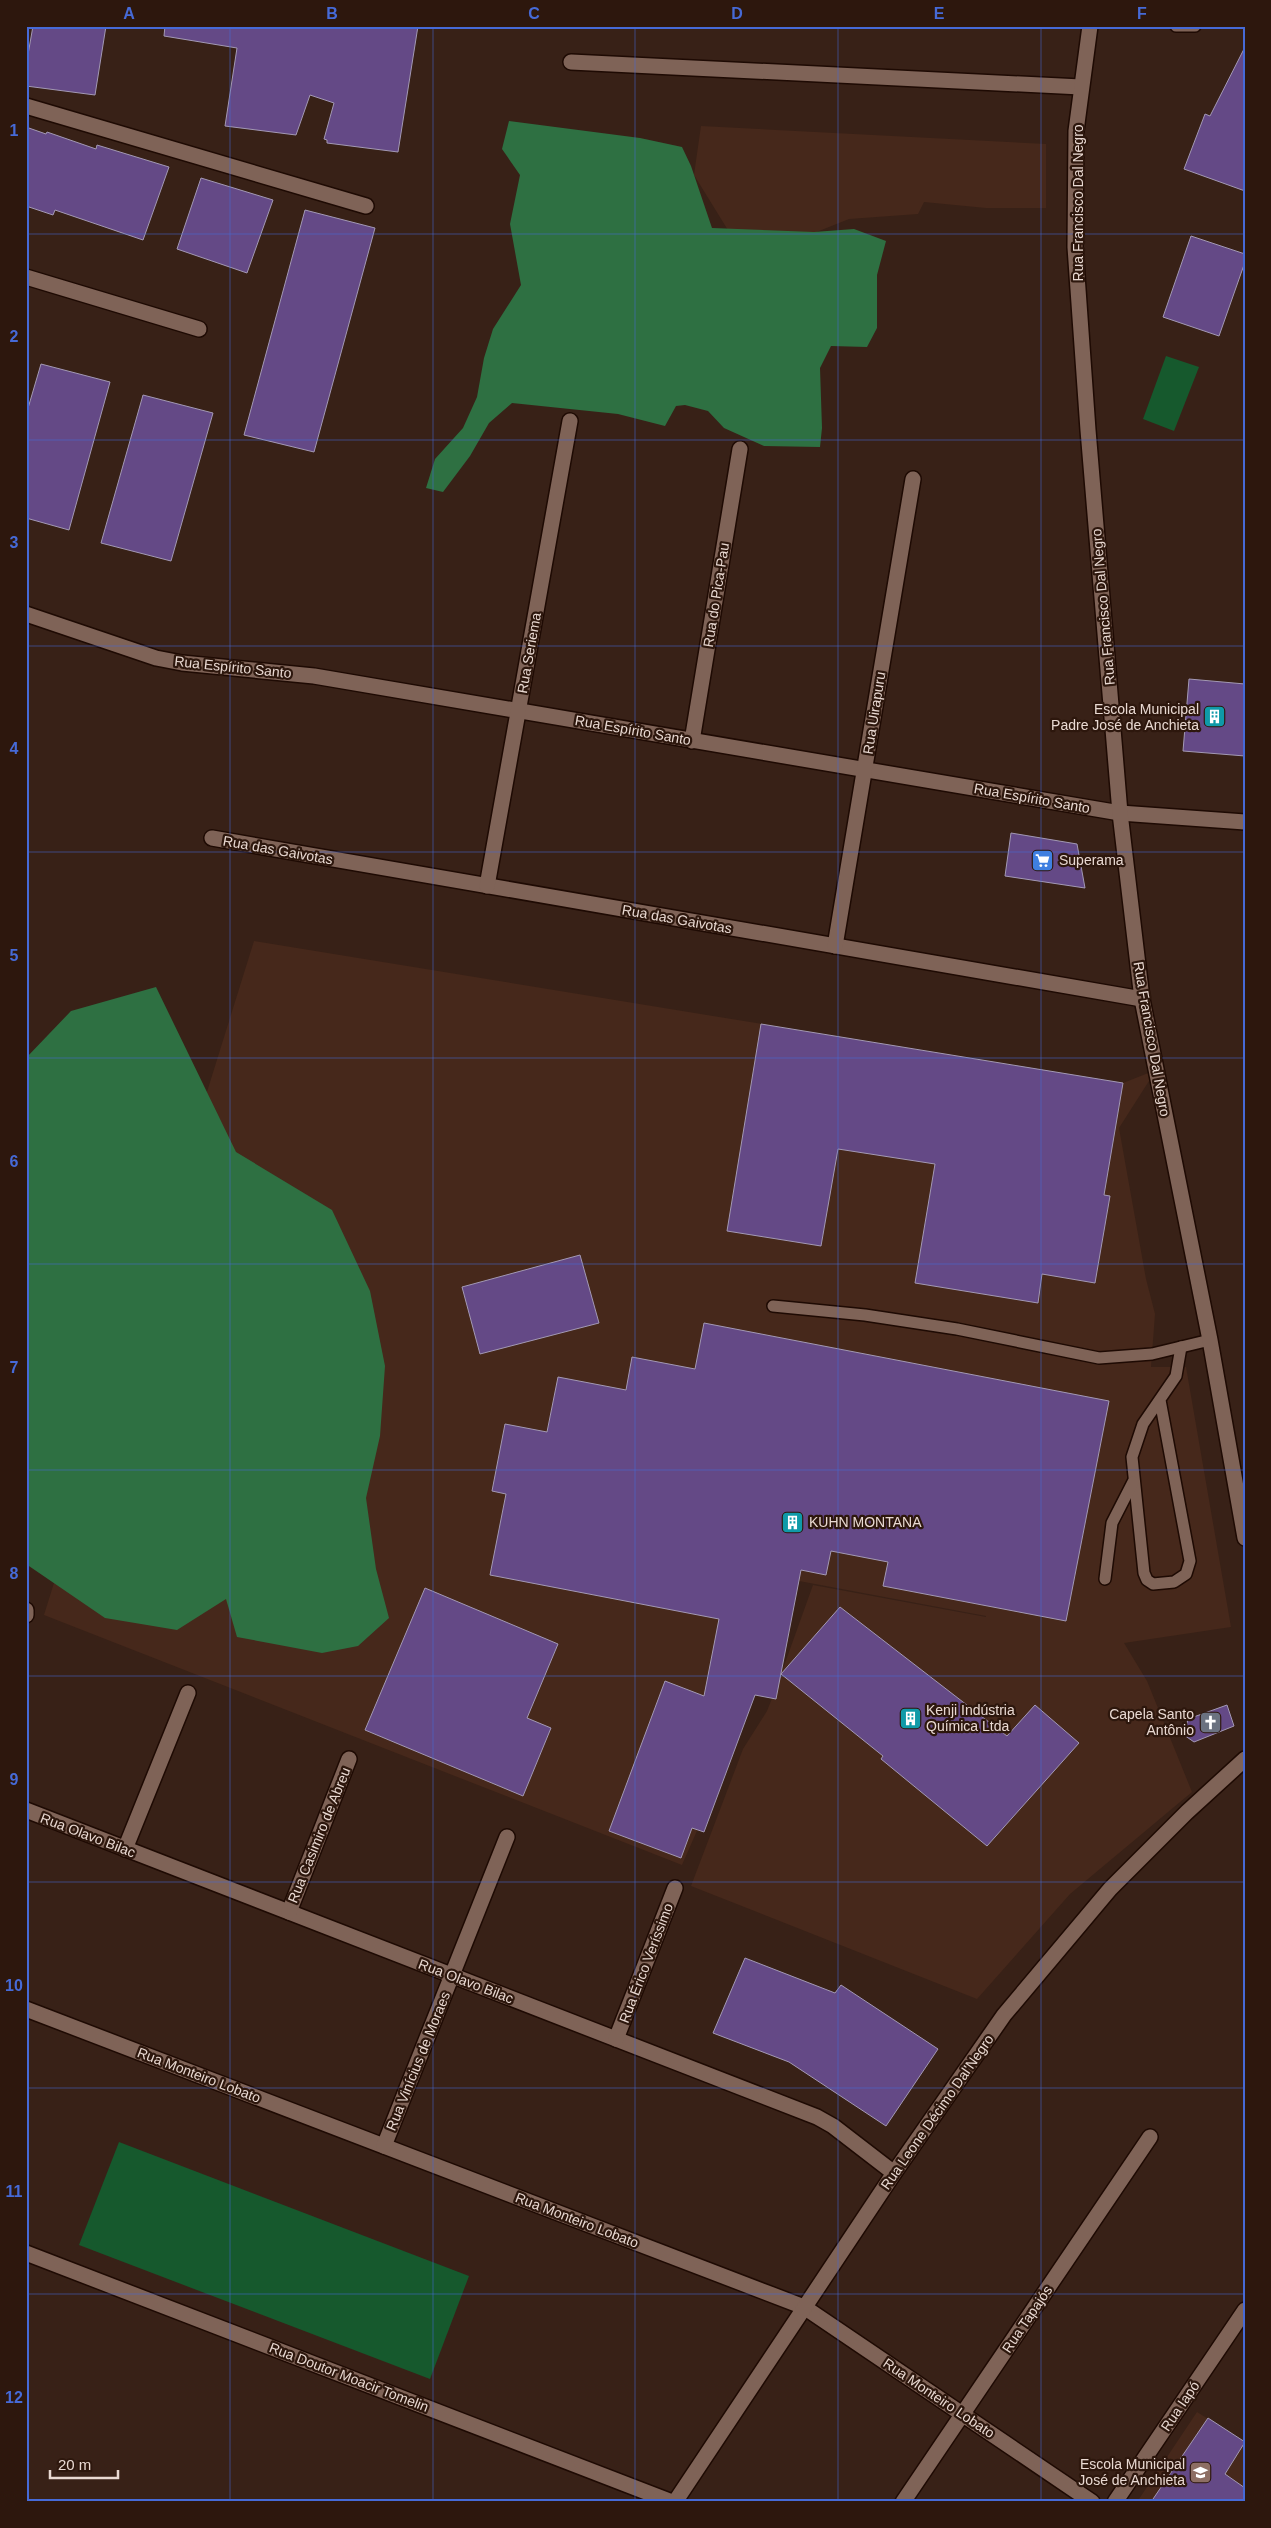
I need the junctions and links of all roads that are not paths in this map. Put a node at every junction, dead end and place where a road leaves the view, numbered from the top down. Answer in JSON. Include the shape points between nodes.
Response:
{"nodes":[{"id":1,"x":1090,"y":26,"type":"edge"},
{"id":2,"x":1176,"y":26,"type":"edge"},
{"id":3,"x":1195,"y":26,"type":"edge"},
{"id":4,"x":571,"y":62,"type":"dead end"},
{"id":5,"x":1080,"y":87,"type":"junction"},
{"id":6,"x":26,"y":106,"type":"edge"},
{"id":7,"x":366,"y":206,"type":"dead end"},
{"id":8,"x":26,"y":277,"type":"edge"},
{"id":9,"x":199,"y":329,"type":"dead end"},
{"id":10,"x":570,"y":421,"type":"dead end"},
{"id":11,"x":740,"y":449,"type":"dead end"},
{"id":12,"x":913,"y":479,"type":"dead end"},
{"id":13,"x":26,"y":614,"type":"edge"},
{"id":14,"x":518,"y":711,"type":"junction"},
{"id":15,"x":692,"y":741,"type":"junction"},
{"id":16,"x":865,"y":770,"type":"junction"},
{"id":17,"x":1120,"y":813,"type":"junction"},
{"id":18,"x":1245,"y":822,"type":"edge"},
{"id":19,"x":212,"y":838,"type":"dead end"},
{"id":20,"x":487,"y":886,"type":"junction"},
{"id":21,"x":835,"y":946,"type":"junction"},
{"id":22,"x":1142,"y":999,"type":"junction"},
{"id":23,"x":773,"y":1306,"type":"dead end"},
{"id":24,"x":1210,"y":1340,"type":"junction"},
{"id":25,"x":1181,"y":1347,"type":"junction"},
{"id":26,"x":1160,"y":1400,"type":"junction"},
{"id":27,"x":1133,"y":1482,"type":"junction"},
{"id":28,"x":1240,"y":1485,"type":"edge"},
{"id":29,"x":1245,"y":1538,"type":"edge"},
{"id":30,"x":1105,"y":1579,"type":"dead end"},
{"id":31,"x":188,"y":1693,"type":"dead end"},
{"id":32,"x":349,"y":1758,"type":"dead end"},
{"id":33,"x":1245,"y":1759,"type":"edge"},
{"id":34,"x":26,"y":1810,"type":"edge"},
{"id":35,"x":507,"y":1837,"type":"dead end"},
{"id":36,"x":125,"y":1849,"type":"junction"},
{"id":37,"x":675,"y":1888,"type":"dead end"},
{"id":38,"x":289,"y":1912,"type":"junction"},
{"id":39,"x":452,"y":1975,"type":"junction"},
{"id":40,"x":26,"y":2009,"type":"edge"},
{"id":41,"x":616,"y":2039,"type":"junction"},
{"id":42,"x":1150,"y":2137,"type":"dead end"},
{"id":43,"x":384,"y":2146,"type":"junction"},
{"id":44,"x":894,"y":2173,"type":"junction"},
{"id":45,"x":26,"y":2253,"type":"edge"},
{"id":46,"x":804,"y":2307,"type":"junction"},
{"id":47,"x":1245,"y":2310,"type":"edge"},
{"id":48,"x":963,"y":2414,"type":"junction"},
{"id":49,"x":673,"y":2502,"type":"edge"},
{"id":50,"x":904,"y":2502,"type":"edge"},
{"id":51,"x":1092,"y":2502,"type":"edge"},
{"id":52,"x":1115,"y":2502,"type":"edge"}],
"edges":[{"from":1,"to":5,"type":"street","name":"Rua Francisco Dal Negro"},
{"from":2,"to":3,"type":"lane"},
{"from":4,"to":5,"type":"street"},
{"from":5,"to":17,"type":"street","name":"Rua Francisco Dal Negro","via":[[1076,131],[1075,247]]},
{"from":6,"to":7,"type":"street"},
{"from":8,"to":9,"type":"street"},
{"from":10,"to":14,"type":"street","name":"Rua Seriema"},
{"from":11,"to":15,"type":"street","name":"Rua do Pica-Pau"},
{"from":12,"to":16,"type":"street","name":"Rua Uirapuru"},
{"from":13,"to":14,"type":"street","name":"Rua Espírito Santo","via":[[156,658],[314,676]]},
{"from":14,"to":15,"type":"street","name":"Rua Espírito Santo"},
{"from":14,"to":20,"type":"street","name":"Rua Seriema"},
{"from":15,"to":16,"type":"street","name":"Rua Espírito Santo"},
{"from":16,"to":17,"type":"street","name":"Rua Espírito Santo"},
{"from":16,"to":21,"type":"street","name":"Rua Uirapuru"},
{"from":17,"to":18,"type":"street","name":"Rua Espírito Santo"},
{"from":17,"to":22,"type":"street","name":"Rua Francisco Dal Negro"},
{"from":19,"to":20,"type":"street","name":"Rua das Gaivotas"},
{"from":20,"to":21,"type":"street","name":"Rua das Gaivotas"},
{"from":21,"to":22,"type":"street","name":"Rua das Gaivotas"},
{"from":22,"to":24,"type":"street","name":"Rua Francisco Dal Negro"},
{"from":23,"to":25,"type":"lane","via":[[957,1329],[1100,1358],[1152,1354]]},
{"from":24,"to":25,"type":"lane"},
{"from":24,"to":28,"type":"street","name":"Rua Francisco Dal Negro"},
{"from":25,"to":26,"type":"lane","via":[[1176,1376]]},
{"from":26,"to":27,"type":"lane","via":[[1143,1424],[1132,1457]]},
{"from":26,"to":27,"type":"lane","via":[[1190,1561],[1186,1574],[1174,1582],[1153,1584],[1144,1573]]},
{"from":27,"to":30,"type":"lane","via":[[1112,1523]]},
{"from":28,"to":29,"type":"street","name":"Rua Francisco Dal Negro"},
{"from":31,"to":36,"type":"street"},
{"from":32,"to":38,"type":"street","name":"Rua Casimiro de Abreu"},
{"from":33,"to":44,"type":"street","name":"Rua Leone Décimo Dal'Negro","via":[[1110,1888],[1039,1971],[975,2055]]},
{"from":34,"to":36,"type":"street","name":"Rua Olavo Bilac"},
{"from":35,"to":39,"type":"street","name":"Rua Vinícius de Moraes"},
{"from":36,"to":38,"type":"street","name":"Rua Olavo Bilac"},
{"from":37,"to":41,"type":"street","name":"Rua Érico Veríssimo"},
{"from":38,"to":39,"type":"street","name":"Rua Olavo Bilac"},
{"from":39,"to":41,"type":"street","name":"Rua Olavo Bilac"},
{"from":39,"to":43,"type":"street","name":"Rua Vinícius de Moraes"},
{"from":40,"to":43,"type":"street","name":"Rua Monteiro Lobato"},
{"from":41,"to":44,"type":"street","name":"Rua Olavo Bilac","via":[[817,2117]]},
{"from":42,"to":48,"type":"street","name":"Rua Tapajós"},
{"from":43,"to":46,"type":"street","name":"Rua Monteiro Lobato"},
{"from":44,"to":46,"type":"street","name":"Rua Leone Décimo Dal'Negro"},
{"from":45,"to":49,"type":"street","name":"Rua Doutor Moacir Tomelin"},
{"from":46,"to":48,"type":"street","name":"Rua Monteiro Lobato"},
{"from":46,"to":49,"type":"street","name":"Rua Leone Décimo Dal'Negro"},
{"from":47,"to":52,"type":"street","name":"Rua Iapó"},
{"from":48,"to":50,"type":"street","name":"Rua Tapajós"},
{"from":48,"to":51,"type":"street","name":"Rua Monteiro Lobato"}]}
